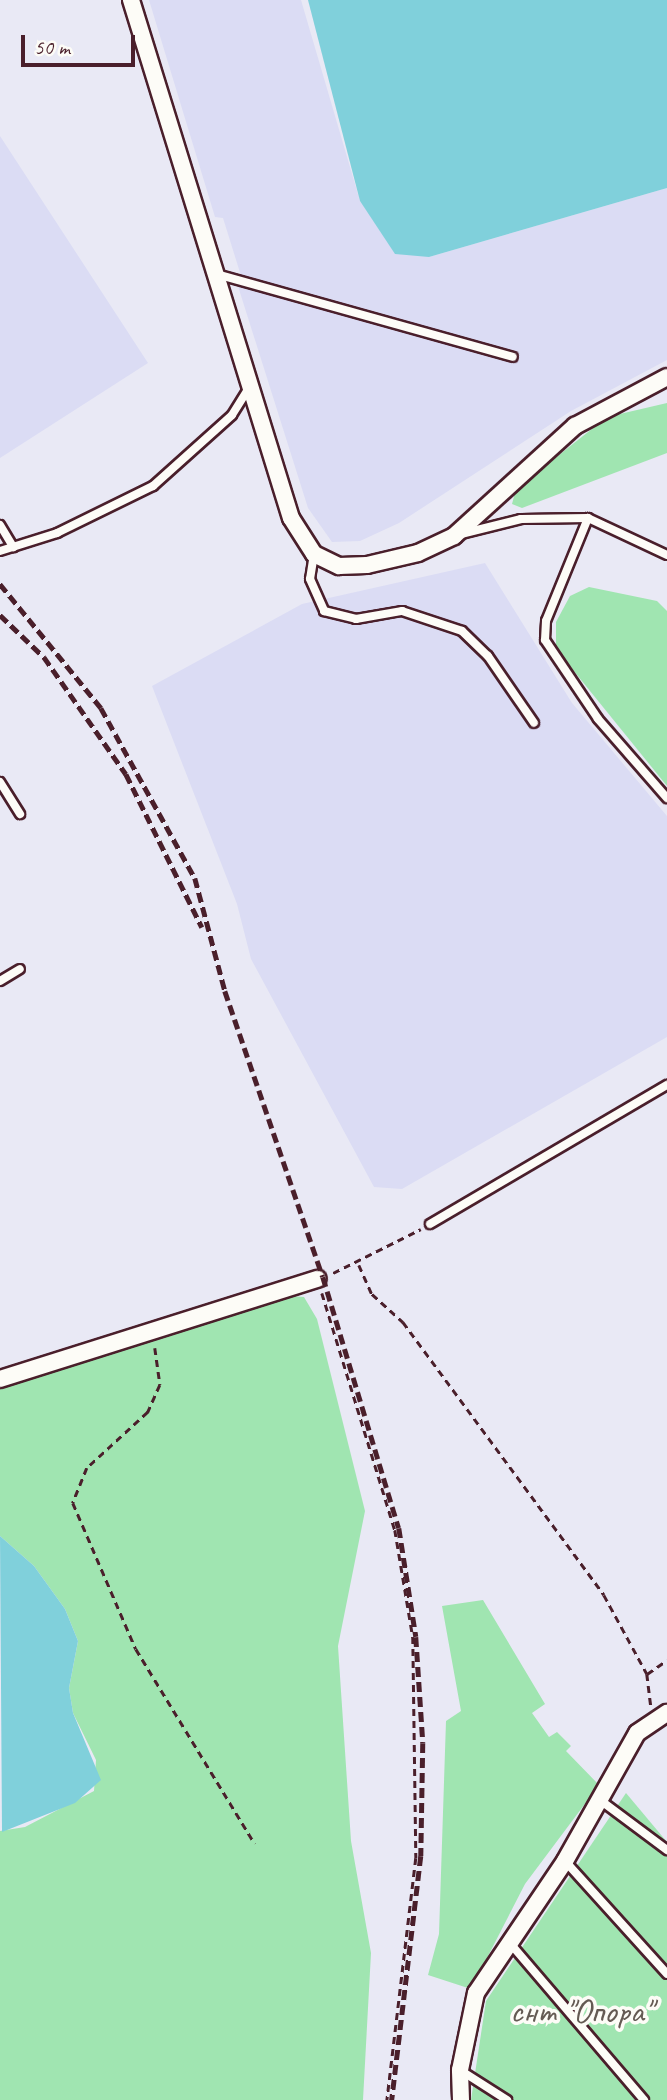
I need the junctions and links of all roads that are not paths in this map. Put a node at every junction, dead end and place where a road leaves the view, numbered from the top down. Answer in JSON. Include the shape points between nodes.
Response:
{"nodes":[{"id":1,"x":131,"y":0,"type":"edge"},
{"id":2,"x":216,"y":274,"type":"junction"},
{"id":3,"x":513,"y":358,"type":"dead end"},
{"id":4,"x":667,"y":377,"type":"edge"},
{"id":5,"x":251,"y":386,"type":"junction"},
{"id":6,"x":588,"y":517,"type":"junction"},
{"id":7,"x":0,"y":525,"type":"edge"},
{"id":8,"x":454,"y":536,"type":"junction"},
{"id":9,"x":13,"y":547,"type":"junction"},
{"id":10,"x":0,"y":551,"type":"edge"},
{"id":11,"x":314,"y":554,"type":"junction"},
{"id":12,"x":667,"y":555,"type":"edge"},
{"id":13,"x":534,"y":723,"type":"dead end"},
{"id":14,"x":0,"y":782,"type":"edge"},
{"id":15,"x":667,"y":798,"type":"edge"},
{"id":16,"x":20,"y":814,"type":"dead end"},
{"id":17,"x":20,"y":969,"type":"dead end"},
{"id":18,"x":0,"y":981,"type":"edge"},
{"id":19,"x":667,"y":1085,"type":"edge"},
{"id":20,"x":430,"y":1224,"type":"road end"},
{"id":21,"x":318,"y":1279,"type":"road end"},
{"id":22,"x":0,"y":1379,"type":"edge"},
{"id":23,"x":659,"y":1716,"type":"edge"},
{"id":24,"x":600,"y":1800,"type":"junction"},
{"id":25,"x":667,"y":1850,"type":"edge"},
{"id":26,"x":565,"y":1861,"type":"junction"},
{"id":27,"x":509,"y":1942,"type":"junction"},
{"id":28,"x":667,"y":1974,"type":"edge"},
{"id":29,"x":460,"y":2070,"type":"junction"},
{"id":30,"x":461,"y":2100,"type":"edge"},
{"id":31,"x":507,"y":2100,"type":"edge"},
{"id":32,"x":644,"y":2100,"type":"edge"}],
"edges":[{"from":1,"to":2,"type":"street"},
{"from":2,"to":3,"type":"lane"},
{"from":2,"to":5,"type":"street"},
{"from":4,"to":8,"type":"street","via":[[575,426]]},
{"from":5,"to":9,"type":"lane","via":[[232,415],[153,486],[57,533]]},
{"from":5,"to":11,"type":"street","via":[[292,518]]},
{"from":6,"to":8,"type":"lane","via":[[521,519]]},
{"from":6,"to":12,"type":"lane"},
{"from":6,"to":15,"type":"lane","via":[[546,621],[545,640],[598,719]]},
{"from":7,"to":9,"type":"lane"},
{"from":8,"to":11,"type":"street","via":[[418,553],[366,565],[339,566]]},
{"from":9,"to":10,"type":"lane"},
{"from":11,"to":13,"type":"lane","via":[[310,579],[324,611],[356,619],[402,611],[462,631],[488,656]]},
{"from":14,"to":16,"type":"lane"},
{"from":17,"to":18,"type":"lane"},
{"from":19,"to":20,"type":"lane"},
{"from":21,"to":22,"type":"street"},
{"from":23,"to":24,"type":"street"},
{"from":24,"to":25,"type":"lane"},
{"from":24,"to":26,"type":"street"},
{"from":26,"to":27,"type":"street"},
{"from":26,"to":28,"type":"lane"},
{"from":27,"to":29,"type":"street","via":[[476,1993]]},
{"from":27,"to":32,"type":"lane"},
{"from":29,"to":30,"type":"street"},
{"from":29,"to":31,"type":"lane"}]}
